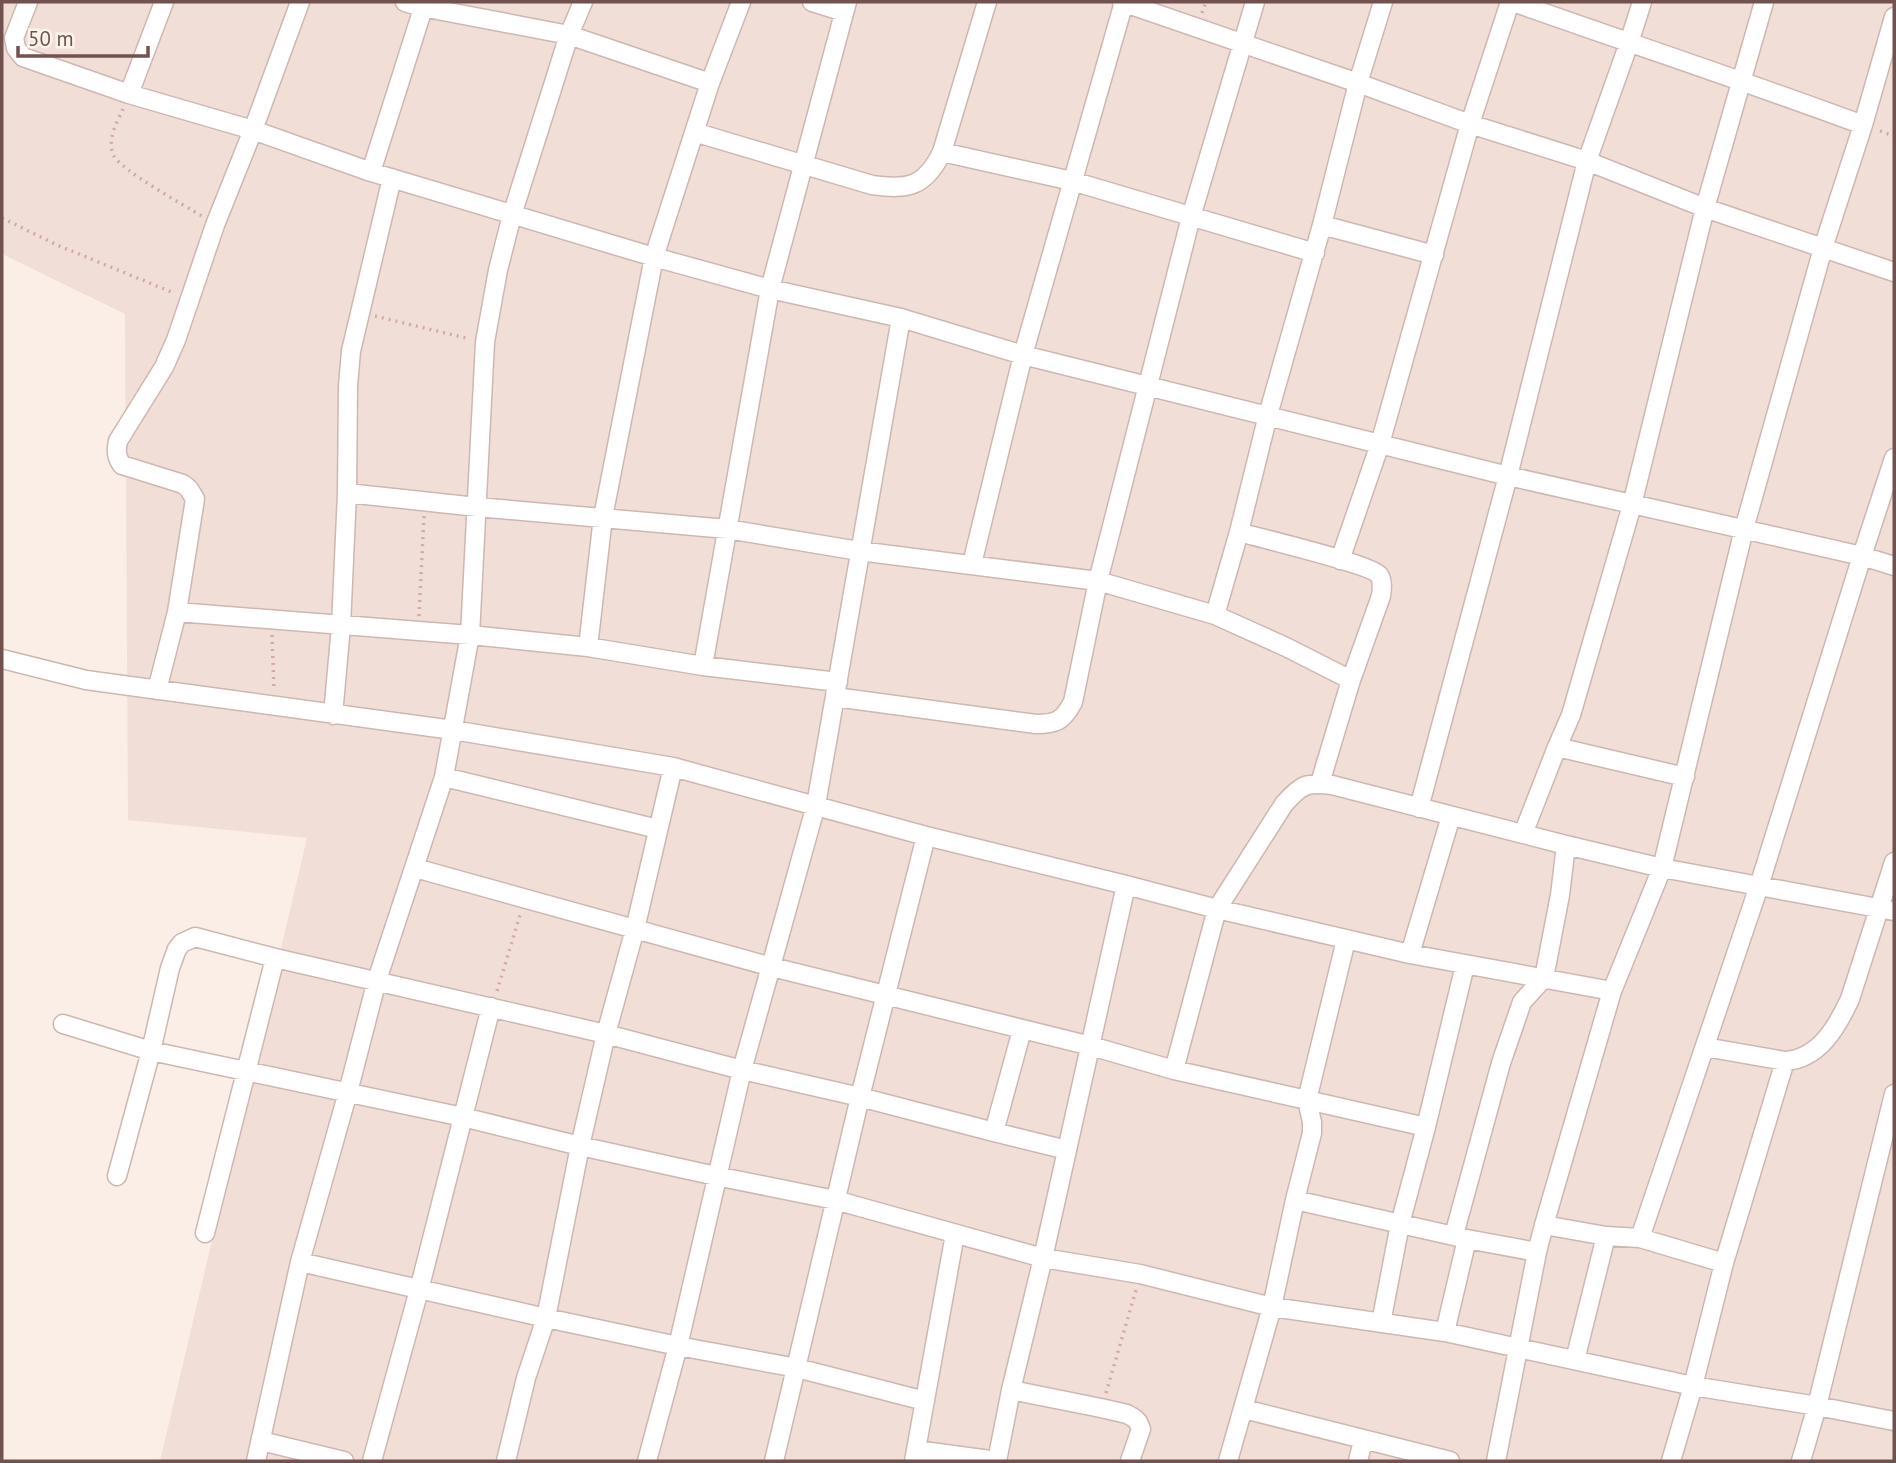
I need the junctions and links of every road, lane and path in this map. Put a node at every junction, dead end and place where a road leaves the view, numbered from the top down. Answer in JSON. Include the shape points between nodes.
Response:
{"nodes":[{"id":1,"x":28,"y":2,"type":"edge"},
{"id":2,"x":164,"y":2,"type":"edge"},
{"id":3,"x":300,"y":2,"type":"edge"},
{"id":4,"x":583,"y":2,"type":"edge"},
{"id":5,"x":741,"y":2,"type":"edge"},
{"id":6,"x":812,"y":2,"type":"edge"},
{"id":7,"x":987,"y":2,"type":"edge"},
{"id":8,"x":1123,"y":2,"type":"edge"},
{"id":9,"x":1255,"y":2,"type":"edge"},
{"id":10,"x":1383,"y":2,"type":"edge"},
{"id":11,"x":1511,"y":2,"type":"edge"},
{"id":12,"x":1642,"y":2,"type":"edge"},
{"id":13,"x":1764,"y":2,"type":"edge"},
{"id":14,"x":417,"y":4,"type":"edge"},
{"id":15,"x":846,"y":7,"type":"edge"},
{"id":16,"x":1894,"y":20,"type":"edge"},
{"id":17,"x":569,"y":35,"type":"junction"},
{"id":18,"x":1242,"y":43,"type":"junction"},
{"id":19,"x":1629,"y":43,"type":"junction"},
{"id":20,"x":1741,"y":80,"type":"junction"},
{"id":21,"x":710,"y":83,"type":"junction"},
{"id":22,"x":1358,"y":83,"type":"junction"},
{"id":23,"x":129,"y":94,"type":"junction"},
{"id":24,"x":1470,"y":124,"type":"junction"},
{"id":25,"x":1863,"y":125,"type":"junction"},
{"id":26,"x":253,"y":130,"type":"junction"},
{"id":27,"x":694,"y":132,"type":"junction"},
{"id":28,"x":942,"y":152,"type":"junction"},
{"id":29,"x":1587,"y":162,"type":"junction"},
{"id":30,"x":803,"y":165,"type":"junction"},
{"id":31,"x":371,"y":172,"type":"junction"},
{"id":32,"x":392,"y":178,"type":"junction"},
{"id":33,"x":1072,"y":181,"type":"junction"},
{"id":34,"x":1705,"y":208,"type":"junction"},
{"id":35,"x":512,"y":215,"type":"junction"},
{"id":36,"x":1191,"y":217,"type":"junction"},
{"id":37,"x":2,"y":218,"type":"edge"},
{"id":38,"x":215,"y":225,"type":"junction"},
{"id":39,"x":1322,"y":225,"type":"junction"},
{"id":40,"x":1823,"y":248,"type":"junction"},
{"id":41,"x":1315,"y":253,"type":"junction"},
{"id":42,"x":1433,"y":255,"type":"junction"},
{"id":43,"x":654,"y":257,"type":"junction"},
{"id":44,"x":1894,"y":272,"type":"edge"},
{"id":45,"x":770,"y":289,"type":"junction"},
{"id":46,"x":189,"y":300,"type":"junction"},
{"id":47,"x":359,"y":313,"type":"junction"},
{"id":48,"x":901,"y":318,"type":"junction"},
{"id":49,"x":485,"y":342,"type":"junction"},
{"id":50,"x":1023,"y":355,"type":"junction"},
{"id":51,"x":1148,"y":387,"type":"junction"},
{"id":52,"x":1268,"y":415,"type":"junction"},
{"id":53,"x":1380,"y":444,"type":"junction"},
{"id":54,"x":1894,"y":458,"type":"edge"},
{"id":55,"x":1508,"y":476,"type":"junction"},
{"id":56,"x":347,"y":493,"type":"junction"},
{"id":57,"x":424,"y":500,"type":"junction"},
{"id":58,"x":1632,"y":505,"type":"junction"},
{"id":59,"x":477,"y":507,"type":"junction"},
{"id":60,"x":603,"y":517,"type":"junction"},
{"id":61,"x":727,"y":528,"type":"junction"},
{"id":62,"x":1744,"y":529,"type":"junction"},
{"id":63,"x":1239,"y":533,"type":"junction"},
{"id":64,"x":859,"y":551,"type":"junction"},
{"id":65,"x":1862,"y":556,"type":"junction"},
{"id":66,"x":1340,"y":560,"type":"junction"},
{"id":67,"x":971,"y":564,"type":"junction"},
{"id":68,"x":1894,"y":566,"type":"edge"},
{"id":69,"x":1098,"y":581,"type":"junction"},
{"id":70,"x":177,"y":612,"type":"junction"},
{"id":71,"x":1215,"y":615,"type":"junction"},
{"id":72,"x":271,"y":619,"type":"junction"},
{"id":73,"x":341,"y":626,"type":"junction"},
{"id":74,"x":418,"y":632,"type":"junction"},
{"id":75,"x":470,"y":635,"type":"junction"},
{"id":76,"x":588,"y":647,"type":"junction"},
{"id":77,"x":2,"y":659,"type":"edge"},
{"id":78,"x":703,"y":666,"type":"junction"},
{"id":79,"x":1351,"y":680,"type":"junction"},
{"id":80,"x":836,"y":689,"type":"junction"},
{"id":81,"x":157,"y":690,"type":"junction"},
{"id":82,"x":275,"y":706,"type":"junction"},
{"id":83,"x":332,"y":715,"type":"junction"},
{"id":84,"x":453,"y":730,"type":"junction"},
{"id":85,"x":1557,"y":747,"type":"junction"},
{"id":86,"x":673,"y":766,"type":"junction"},
{"id":87,"x":444,"y":777,"type":"junction"},
{"id":88,"x":1685,"y":777,"type":"junction"},
{"id":89,"x":1320,"y":783,"type":"junction"},
{"id":90,"x":816,"y":805,"type":"junction"},
{"id":91,"x":1419,"y":808,"type":"junction"},
{"id":92,"x":1451,"y":816,"type":"junction"},
{"id":93,"x":658,"y":829,"type":"junction"},
{"id":94,"x":1523,"y":834,"type":"junction"},
{"id":95,"x":926,"y":836,"type":"junction"},
{"id":96,"x":1566,"y":845,"type":"junction"},
{"id":97,"x":1894,"y":863,"type":"edge"},
{"id":98,"x":415,"y":868,"type":"junction"},
{"id":99,"x":1662,"y":868,"type":"junction"},
{"id":100,"x":1126,"y":885,"type":"junction"},
{"id":101,"x":1759,"y":886,"type":"junction"},
{"id":102,"x":525,"y":899,"type":"junction"},
{"id":103,"x":1217,"y":909,"type":"junction"},
{"id":104,"x":1887,"y":910,"type":"edge"},
{"id":105,"x":635,"y":929,"type":"junction"},
{"id":106,"x":1346,"y":940,"type":"junction"},
{"id":107,"x":1410,"y":954,"type":"junction"},
{"id":108,"x":275,"y":958,"type":"junction"},
{"id":109,"x":1465,"y":965,"type":"junction"},
{"id":110,"x":772,"y":967,"type":"junction"},
{"id":111,"x":1544,"y":978,"type":"junction"},
{"id":112,"x":377,"y":980,"type":"junction"},
{"id":113,"x":1612,"y":991,"type":"junction"},
{"id":114,"x":886,"y":996,"type":"junction"},
{"id":115,"x":491,"y":1007,"type":"junction"},
{"id":116,"x":63,"y":1024,"type":"dead end"},
{"id":117,"x":1022,"y":1030,"type":"junction"},
{"id":118,"x":606,"y":1034,"type":"junction"},
{"id":119,"x":1091,"y":1046,"type":"junction"},
{"id":120,"x":1705,"y":1047,"type":"junction"},
{"id":121,"x":151,"y":1051,"type":"junction"},
{"id":122,"x":1785,"y":1061,"type":"junction"},
{"id":123,"x":742,"y":1070,"type":"junction"},
{"id":124,"x":1174,"y":1070,"type":"junction"},
{"id":125,"x":247,"y":1072,"type":"junction"},
{"id":126,"x":348,"y":1092,"type":"junction"},
{"id":127,"x":1894,"y":1094,"type":"edge"},
{"id":128,"x":860,"y":1097,"type":"junction"},
{"id":129,"x":1307,"y":1100,"type":"junction"},
{"id":130,"x":463,"y":1117,"type":"junction"},
{"id":131,"x":1426,"y":1127,"type":"junction"},
{"id":132,"x":994,"y":1132,"type":"junction"},
{"id":133,"x":580,"y":1146,"type":"junction"},
{"id":134,"x":1067,"y":1150,"type":"junction"},
{"id":135,"x":117,"y":1176,"type":"dead end"},
{"id":136,"x":716,"y":1176,"type":"junction"},
{"id":137,"x":835,"y":1200,"type":"junction"},
{"id":138,"x":1295,"y":1200,"type":"junction"},
{"id":139,"x":1400,"y":1224,"type":"junction"},
{"id":140,"x":1544,"y":1225,"type":"junction"},
{"id":141,"x":205,"y":1233,"type":"dead end"},
{"id":142,"x":955,"y":1234,"type":"junction"},
{"id":143,"x":1606,"y":1236,"type":"junction"},
{"id":144,"x":1461,"y":1237,"type":"junction"},
{"id":145,"x":1640,"y":1238,"type":"junction"},
{"id":146,"x":1537,"y":1252,"type":"junction"},
{"id":147,"x":1043,"y":1258,"type":"junction"},
{"id":148,"x":300,"y":1262,"type":"junction"},
{"id":149,"x":1724,"y":1263,"type":"junction"},
{"id":150,"x":1140,"y":1274,"type":"junction"},
{"id":151,"x":419,"y":1290,"type":"junction"},
{"id":152,"x":1272,"y":1307,"type":"junction"},
{"id":153,"x":546,"y":1318,"type":"junction"},
{"id":154,"x":1381,"y":1323,"type":"junction"},
{"id":155,"x":1445,"y":1332,"type":"junction"},
{"id":156,"x":678,"y":1346,"type":"junction"},
{"id":157,"x":1517,"y":1349,"type":"junction"},
{"id":158,"x":1575,"y":1360,"type":"junction"},
{"id":159,"x":797,"y":1368,"type":"junction"},
{"id":160,"x":1693,"y":1386,"type":"junction"},
{"id":161,"x":1011,"y":1390,"type":"junction"},
{"id":162,"x":925,"y":1401,"type":"junction"},
{"id":163,"x":1817,"y":1406,"type":"junction"},
{"id":164,"x":1101,"y":1408,"type":"junction"},
{"id":165,"x":1244,"y":1409,"type":"junction"},
{"id":166,"x":1894,"y":1421,"type":"edge"},
{"id":167,"x":261,"y":1441,"type":"junction"},
{"id":168,"x":1363,"y":1441,"type":"junction"},
{"id":169,"x":915,"y":1456,"type":"edge"},
{"id":170,"x":256,"y":1461,"type":"edge"},
{"id":171,"x":344,"y":1461,"type":"edge"},
{"id":172,"x":372,"y":1461,"type":"edge"},
{"id":173,"x":506,"y":1461,"type":"edge"},
{"id":174,"x":648,"y":1461,"type":"edge"},
{"id":175,"x":774,"y":1461,"type":"edge"},
{"id":176,"x":997,"y":1461,"type":"edge"},
{"id":177,"x":1130,"y":1461,"type":"edge"},
{"id":178,"x":1228,"y":1461,"type":"edge"},
{"id":179,"x":1358,"y":1461,"type":"edge"},
{"id":180,"x":1450,"y":1461,"type":"edge"},
{"id":181,"x":1496,"y":1461,"type":"edge"},
{"id":182,"x":1671,"y":1461,"type":"edge"},
{"id":183,"x":1801,"y":1461,"type":"edge"}],
"edges":[{"from":1,"to":23,"type":"street","via":[[14,38],[23,57]]},
{"from":2,"to":23,"type":"street"},
{"from":3,"to":26,"type":"street"},
{"from":4,"to":17,"type":"street"},
{"from":5,"to":21,"type":"street"},
{"from":6,"to":15,"type":"street"},
{"from":7,"to":28,"type":"street"},
{"from":8,"to":18,"type":"street"},
{"from":8,"to":33,"type":"street"},
{"from":9,"to":18,"type":"street"},
{"from":10,"to":22,"type":"street"},
{"from":11,"to":19,"type":"street"},
{"from":11,"to":24,"type":"street"},
{"from":12,"to":19,"type":"street"},
{"from":13,"to":20,"type":"street"},
{"from":14,"to":17,"type":"street"},
{"from":14,"to":31,"type":"street"},
{"from":15,"to":30,"type":"street"},
{"from":16,"to":25,"type":"street"},
{"from":17,"to":21,"type":"street"},
{"from":17,"to":35,"type":"street"},
{"from":18,"to":22,"type":"street"},
{"from":18,"to":36,"type":"street"},
{"from":19,"to":20,"type":"street"},
{"from":19,"to":29,"type":"street"},
{"from":20,"to":25,"type":"street"},
{"from":20,"to":34,"type":"street"},
{"from":21,"to":27,"type":"street"},
{"from":22,"to":24,"type":"street"},
{"from":22,"to":39,"type":"street"},
{"from":23,"to":26,"type":"street"},
{"from":23,"to":38,"type":"path","via":[[113,129],[114,157]]},
{"from":24,"to":29,"type":"street"},
{"from":24,"to":42,"type":"street"},
{"from":25,"to":40,"type":"street"},
{"from":26,"to":31,"type":"street"},
{"from":26,"to":38,"type":"street"},
{"from":27,"to":30,"type":"street"},
{"from":27,"to":43,"type":"street"},
{"from":28,"to":30,"type":"street","via":[[933,170],[919,182],[892,188]]},
{"from":28,"to":33,"type":"street"},
{"from":29,"to":34,"type":"street"},
{"from":29,"to":55,"type":"street"},
{"from":30,"to":45,"type":"street"},
{"from":31,"to":32,"type":"street"},
{"from":32,"to":35,"type":"street"},
{"from":32,"to":47,"type":"street"},
{"from":33,"to":36,"type":"street"},
{"from":33,"to":50,"type":"street"},
{"from":34,"to":40,"type":"street"},
{"from":34,"to":58,"type":"street"},
{"from":35,"to":43,"type":"street"},
{"from":35,"to":49,"type":"street"},
{"from":36,"to":41,"type":"street"},
{"from":36,"to":51,"type":"street"},
{"from":37,"to":46,"type":"path"},
{"from":38,"to":46,"type":"street"},
{"from":39,"to":41,"type":"street"},
{"from":39,"to":42,"type":"street"},
{"from":40,"to":44,"type":"street"},
{"from":40,"to":62,"type":"street"},
{"from":41,"to":52,"type":"street"},
{"from":42,"to":53,"type":"street"},
{"from":43,"to":45,"type":"street"},
{"from":43,"to":60,"type":"street"},
{"from":45,"to":48,"type":"street"},
{"from":45,"to":61,"type":"street"},
{"from":46,"to":70,"type":"street","via":[[164,367],[116,449],[122,465],[183,484],[195,499]]},
{"from":47,"to":49,"type":"path"},
{"from":47,"to":56,"type":"street","via":[[349,375]]},
{"from":48,"to":50,"type":"street"},
{"from":48,"to":64,"type":"street"},
{"from":49,"to":59,"type":"street"},
{"from":50,"to":51,"type":"street"},
{"from":50,"to":67,"type":"street"},
{"from":51,"to":52,"type":"street"},
{"from":51,"to":69,"type":"street"},
{"from":52,"to":53,"type":"street"},
{"from":52,"to":63,"type":"street"},
{"from":53,"to":55,"type":"street"},
{"from":53,"to":66,"type":"street"},
{"from":54,"to":65,"type":"street"},
{"from":55,"to":58,"type":"street"},
{"from":55,"to":91,"type":"street"},
{"from":56,"to":57,"type":"street"},
{"from":56,"to":73,"type":"street"},
{"from":57,"to":59,"type":"street"},
{"from":57,"to":74,"type":"path"},
{"from":58,"to":62,"type":"street"},
{"from":58,"to":85,"type":"street","via":[[1571,715]]},
{"from":59,"to":60,"type":"street"},
{"from":59,"to":75,"type":"street"},
{"from":60,"to":61,"type":"street"},
{"from":60,"to":76,"type":"street"},
{"from":61,"to":64,"type":"street"},
{"from":61,"to":78,"type":"street"},
{"from":62,"to":65,"type":"street"},
{"from":62,"to":88,"type":"street"},
{"from":63,"to":66,"type":"street"},
{"from":63,"to":71,"type":"street"},
{"from":64,"to":67,"type":"street"},
{"from":64,"to":80,"type":"street"},
{"from":65,"to":68,"type":"street"},
{"from":65,"to":101,"type":"street"},
{"from":66,"to":79,"type":"street","via":[[1373,570],[1382,584]]},
{"from":67,"to":69,"type":"street"},
{"from":69,"to":71,"type":"street"},
{"from":69,"to":80,"type":"street","via":[[1073,702],[1058,721],[1024,723]]},
{"from":70,"to":72,"type":"street"},
{"from":70,"to":81,"type":"street"},
{"from":71,"to":79,"type":"street"},
{"from":72,"to":73,"type":"street"},
{"from":72,"to":82,"type":"path"},
{"from":73,"to":74,"type":"street"},
{"from":73,"to":83,"type":"street"},
{"from":74,"to":75,"type":"street"},
{"from":75,"to":76,"type":"street"},
{"from":75,"to":84,"type":"street"},
{"from":76,"to":78,"type":"street"},
{"from":77,"to":81,"type":"street","via":[[86,680]]},
{"from":78,"to":80,"type":"street"},
{"from":79,"to":89,"type":"street"},
{"from":80,"to":90,"type":"street"},
{"from":81,"to":82,"type":"street"},
{"from":82,"to":83,"type":"street"},
{"from":83,"to":84,"type":"street"},
{"from":84,"to":86,"type":"street"},
{"from":84,"to":87,"type":"street"},
{"from":85,"to":88,"type":"street"},
{"from":85,"to":94,"type":"street"},
{"from":86,"to":90,"type":"street"},
{"from":86,"to":93,"type":"street"},
{"from":87,"to":93,"type":"street"},
{"from":87,"to":98,"type":"street"},
{"from":88,"to":99,"type":"street"},
{"from":89,"to":91,"type":"street"},
{"from":89,"to":103,"type":"street","via":[[1297,790],[1284,804]]},
{"from":90,"to":95,"type":"street"},
{"from":90,"to":110,"type":"street"},
{"from":91,"to":92,"type":"street"},
{"from":92,"to":94,"type":"street"},
{"from":92,"to":107,"type":"street"},
{"from":93,"to":105,"type":"street"},
{"from":94,"to":96,"type":"street"},
{"from":95,"to":100,"type":"street"},
{"from":95,"to":114,"type":"street"},
{"from":96,"to":99,"type":"street"},
{"from":96,"to":111,"type":"street"},
{"from":97,"to":104,"type":"street"},
{"from":98,"to":102,"type":"street"},
{"from":98,"to":112,"type":"street"},
{"from":99,"to":101,"type":"street"},
{"from":99,"to":113,"type":"street"},
{"from":100,"to":103,"type":"street"},
{"from":100,"to":119,"type":"street"},
{"from":101,"to":104,"type":"street"},
{"from":101,"to":120,"type":"street"},
{"from":102,"to":105,"type":"street"},
{"from":102,"to":115,"type":"path"},
{"from":103,"to":106,"type":"street"},
{"from":103,"to":124,"type":"street"},
{"from":104,"to":122,"type":"street","via":[[1841,1019],[1809,1055]]},
{"from":105,"to":110,"type":"street"},
{"from":105,"to":118,"type":"street"},
{"from":106,"to":107,"type":"street"},
{"from":106,"to":129,"type":"street"},
{"from":107,"to":109,"type":"street"},
{"from":108,"to":112,"type":"street"},
{"from":108,"to":121,"type":"street","via":[[195,937],[182,943],[170,968]]},
{"from":108,"to":125,"type":"street"},
{"from":109,"to":111,"type":"street"},
{"from":109,"to":131,"type":"street"},
{"from":110,"to":114,"type":"street"},
{"from":110,"to":123,"type":"street"},
{"from":111,"to":113,"type":"street"},
{"from":111,"to":144,"type":"street","via":[[1522,1002],[1500,1063]]},
{"from":112,"to":115,"type":"street"},
{"from":112,"to":126,"type":"street"},
{"from":113,"to":140,"type":"street"},
{"from":114,"to":117,"type":"street"},
{"from":114,"to":128,"type":"street"},
{"from":115,"to":118,"type":"street"},
{"from":115,"to":130,"type":"street"},
{"from":116,"to":121,"type":"street"},
{"from":117,"to":119,"type":"street"},
{"from":117,"to":132,"type":"street"},
{"from":118,"to":123,"type":"street"},
{"from":118,"to":133,"type":"street"},
{"from":119,"to":124,"type":"street"},
{"from":119,"to":134,"type":"street"},
{"from":120,"to":122,"type":"street"},
{"from":120,"to":145,"type":"street"},
{"from":121,"to":125,"type":"street"},
{"from":121,"to":135,"type":"street"},
{"from":122,"to":149,"type":"street"},
{"from":123,"to":128,"type":"street"},
{"from":123,"to":136,"type":"street"},
{"from":124,"to":129,"type":"street"},
{"from":125,"to":126,"type":"street"},
{"from":125,"to":141,"type":"street"},
{"from":126,"to":130,"type":"street"},
{"from":126,"to":148,"type":"street"},
{"from":127,"to":163,"type":"street"},
{"from":128,"to":132,"type":"street"},
{"from":128,"to":137,"type":"street"},
{"from":129,"to":131,"type":"street"},
{"from":129,"to":138,"type":"street","via":[[1312,1133]]},
{"from":130,"to":133,"type":"street"},
{"from":130,"to":151,"type":"street"},
{"from":131,"to":139,"type":"street"},
{"from":132,"to":134,"type":"street"},
{"from":133,"to":136,"type":"street"},
{"from":133,"to":153,"type":"street"},
{"from":134,"to":147,"type":"street"},
{"from":136,"to":137,"type":"street"},
{"from":136,"to":156,"type":"street"},
{"from":137,"to":142,"type":"street"},
{"from":137,"to":159,"type":"street"},
{"from":138,"to":139,"type":"street"},
{"from":138,"to":152,"type":"street"},
{"from":139,"to":144,"type":"street"},
{"from":139,"to":154,"type":"street"},
{"from":140,"to":143,"type":"street"},
{"from":140,"to":146,"type":"street"},
{"from":142,"to":147,"type":"street"},
{"from":142,"to":162,"type":"street"},
{"from":143,"to":145,"type":"street"},
{"from":143,"to":158,"type":"street"},
{"from":144,"to":146,"type":"street"},
{"from":144,"to":155,"type":"street"},
{"from":145,"to":149,"type":"street"},
{"from":146,"to":157,"type":"street"},
{"from":147,"to":150,"type":"street"},
{"from":147,"to":161,"type":"street"},
{"from":148,"to":151,"type":"street"},
{"from":148,"to":167,"type":"street"},
{"from":149,"to":160,"type":"street"},
{"from":150,"to":152,"type":"street"},
{"from":150,"to":164,"type":"path"},
{"from":151,"to":153,"type":"street"},
{"from":151,"to":172,"type":"street"},
{"from":152,"to":154,"type":"street"},
{"from":152,"to":165,"type":"street"},
{"from":153,"to":156,"type":"street"},
{"from":153,"to":173,"type":"street"},
{"from":154,"to":155,"type":"street"},
{"from":155,"to":157,"type":"street"},
{"from":156,"to":159,"type":"street"},
{"from":156,"to":174,"type":"street"},
{"from":157,"to":158,"type":"street"},
{"from":157,"to":181,"type":"street"},
{"from":158,"to":160,"type":"street"},
{"from":159,"to":162,"type":"street"},
{"from":159,"to":175,"type":"street"},
{"from":160,"to":163,"type":"street"},
{"from":160,"to":182,"type":"street"},
{"from":161,"to":164,"type":"street"},
{"from":161,"to":176,"type":"street"},
{"from":162,"to":169,"type":"street"},
{"from":163,"to":166,"type":"street"},
{"from":163,"to":183,"type":"street"},
{"from":164,"to":177,"type":"street","via":[[1127,1414],[1138,1422],[1139,1436]]},
{"from":165,"to":168,"type":"street"},
{"from":165,"to":178,"type":"street"},
{"from":167,"to":170,"type":"street"},
{"from":167,"to":171,"type":"street"},
{"from":168,"to":179,"type":"street"},
{"from":168,"to":180,"type":"street"},
{"from":169,"to":176,"type":"street"}]}
